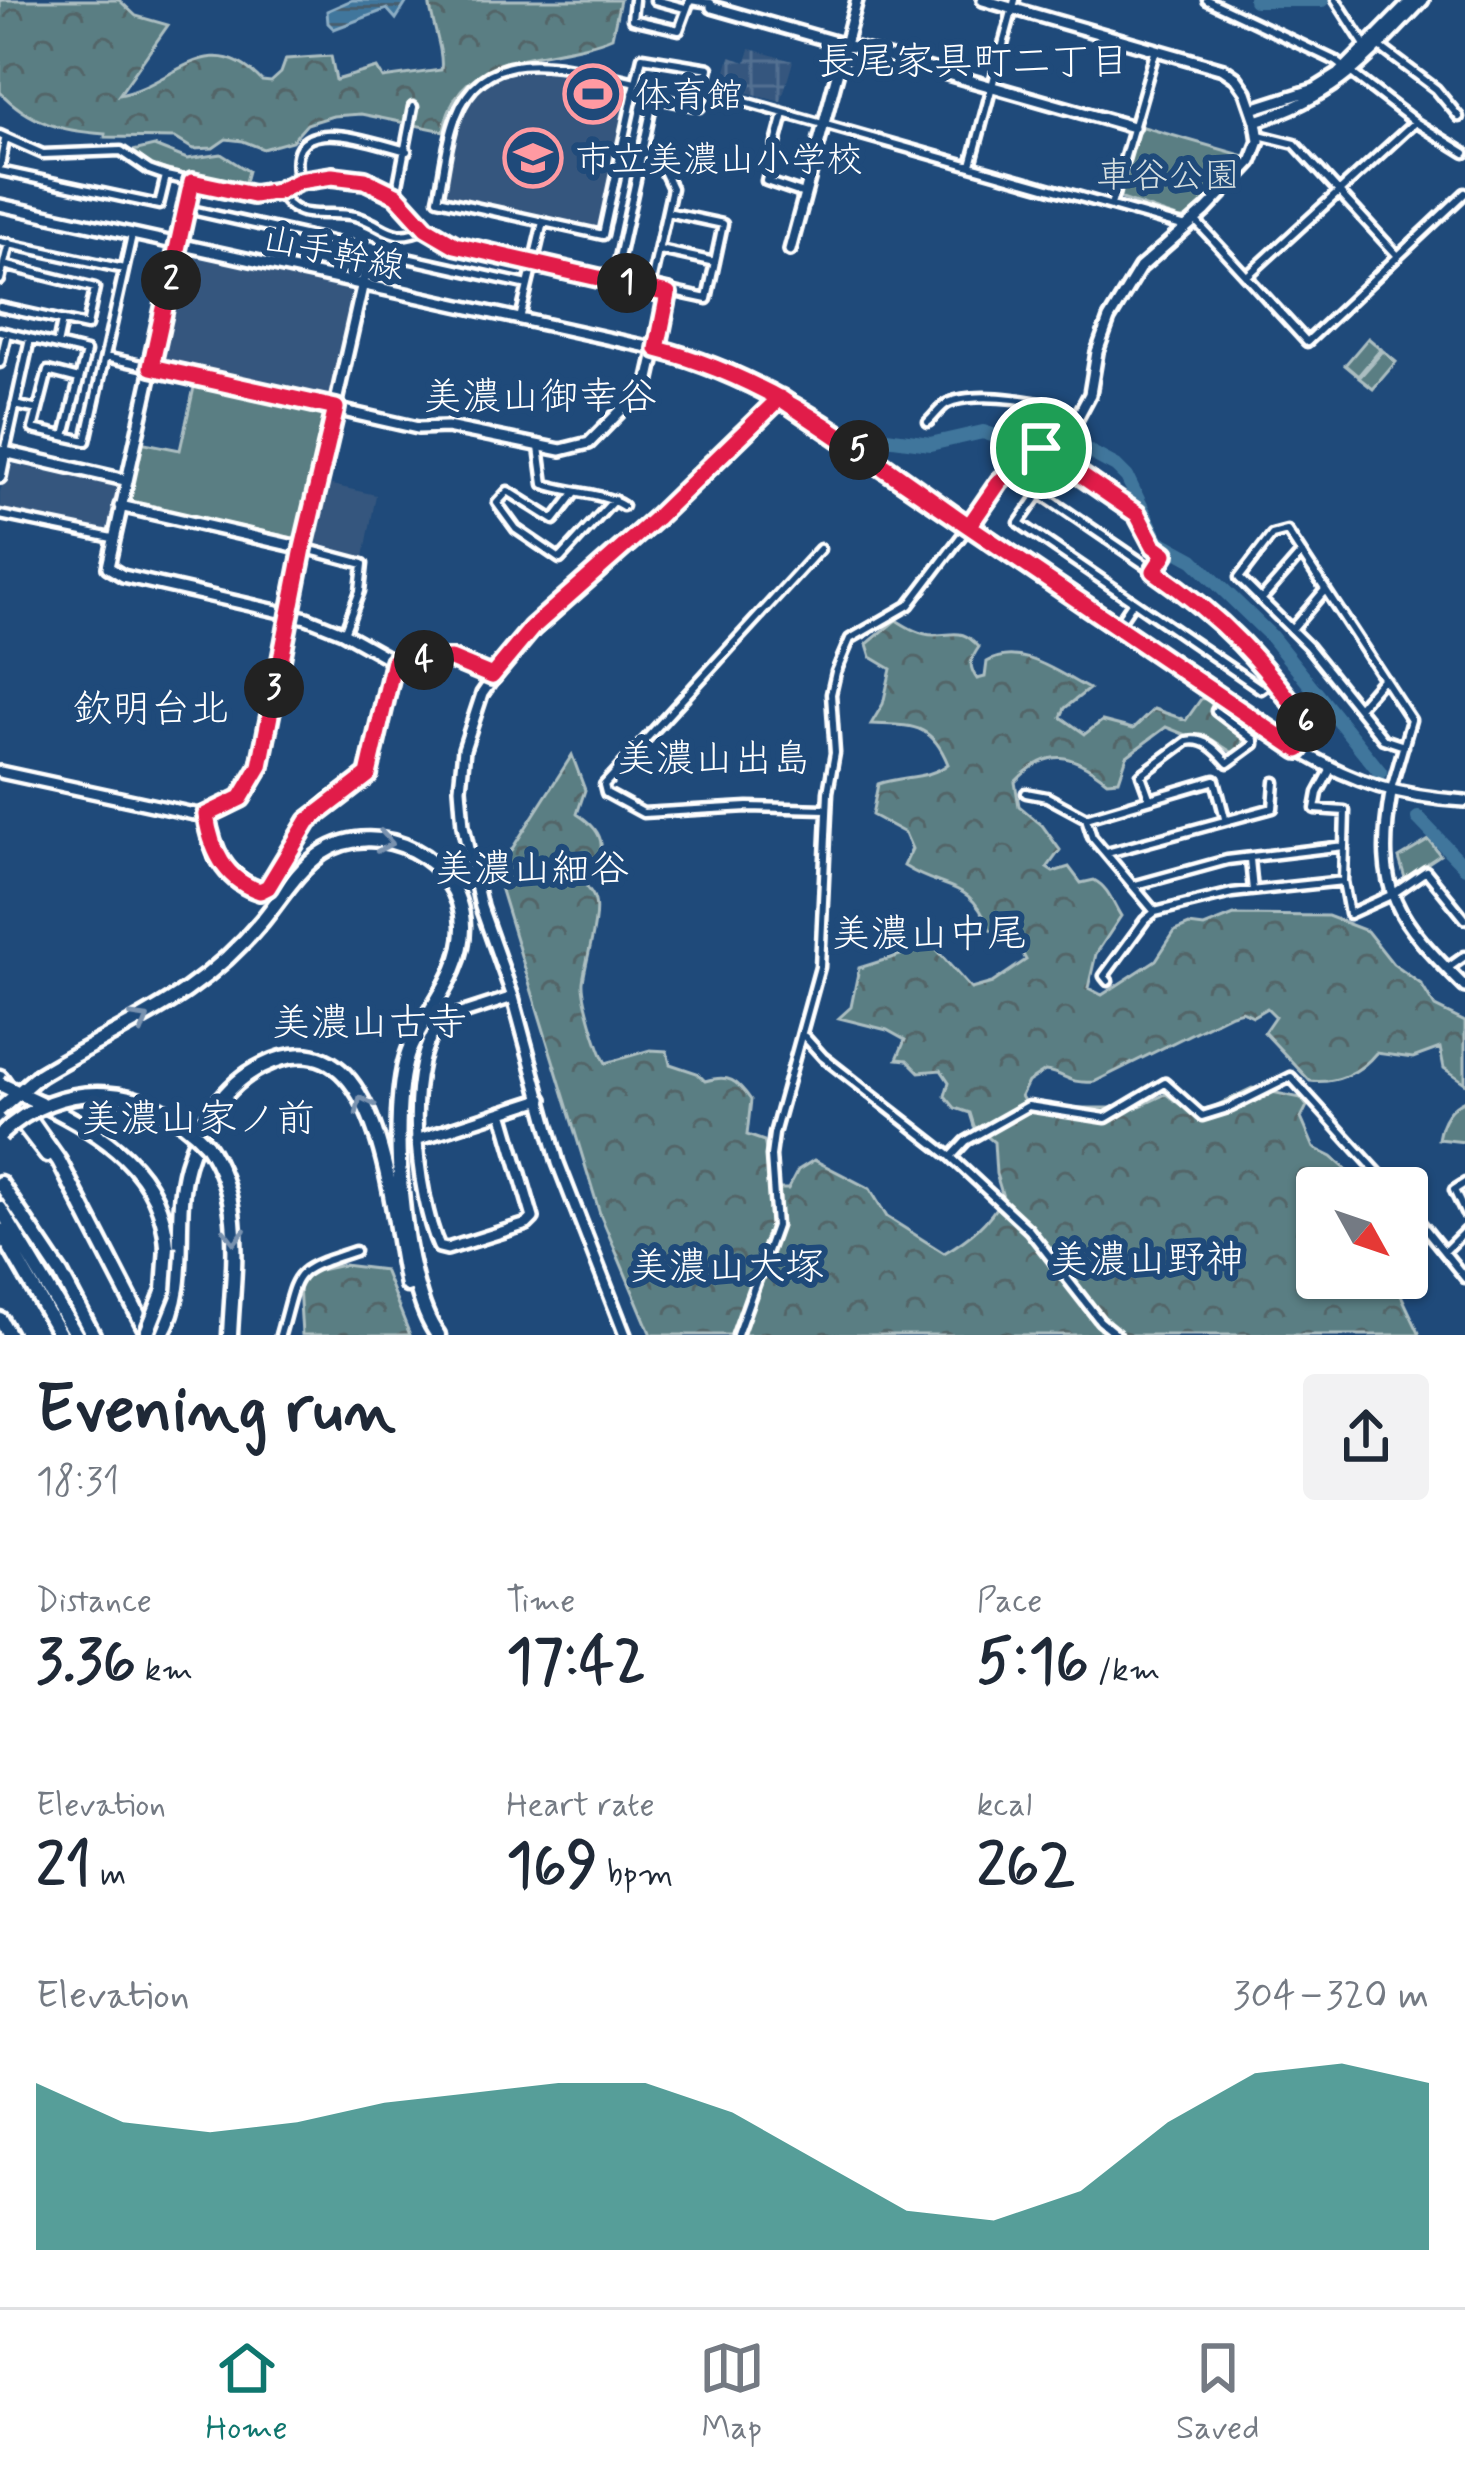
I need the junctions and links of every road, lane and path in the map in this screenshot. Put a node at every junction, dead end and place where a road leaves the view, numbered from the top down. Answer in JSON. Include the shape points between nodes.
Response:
{"nodes":[{"id":1,"x":634,"y":0,"type":"edge"},
{"id":2,"x":655,"y":0,"type":"edge"},
{"id":3,"x":857,"y":0,"type":"edge"},
{"id":4,"x":983,"y":0,"type":"edge"},
{"id":5,"x":1207,"y":0,"type":"edge"},
{"id":6,"x":1412,"y":0,"type":"edge"},
{"id":7,"x":1423,"y":0,"type":"edge"},
{"id":8,"x":1337,"y":1,"type":"edge"},
{"id":9,"x":710,"y":4,"type":"edge"},
{"id":10,"x":1014,"y":4,"type":"edge"},
{"id":11,"x":686,"y":8,"type":"junction"},
{"id":12,"x":632,"y":19,"type":"junction"},
{"id":13,"x":629,"y":29,"type":"dead end"},
{"id":14,"x":845,"y":46,"type":"junction"},
{"id":15,"x":1156,"y":49,"type":"junction"},
{"id":16,"x":1372,"y":49,"type":"junction"},
{"id":17,"x":1348,"y":72,"type":"junction"},
{"id":18,"x":636,"y":82,"type":"junction"},
{"id":19,"x":991,"y":87,"type":"junction"},
{"id":20,"x":634,"y":93,"type":"junction"},
{"id":21,"x":724,"y":96,"type":"dead end"},
{"id":22,"x":654,"y":97,"type":"junction"},
{"id":23,"x":413,"y":107,"type":"dead end"},
{"id":24,"x":1252,"y":109,"type":"junction"},
{"id":25,"x":784,"y":113,"type":"junction"},
{"id":26,"x":1459,"y":117,"type":"dead end"},
{"id":27,"x":1256,"y":121,"type":"junction"},
{"id":28,"x":1415,"y":122,"type":"junction"},
{"id":29,"x":823,"y":124,"type":"junction"},
{"id":30,"x":1133,"y":127,"type":"junction"},
{"id":31,"x":1258,"y":135,"type":"junction"},
{"id":32,"x":3,"y":137,"type":"edge"},
{"id":33,"x":406,"y":152,"type":"junction"},
{"id":34,"x":642,"y":152,"type":"junction"},
{"id":35,"x":1465,"y":153,"type":"edge"},
{"id":36,"x":970,"y":165,"type":"junction"},
{"id":37,"x":0,"y":168,"type":"edge"},
{"id":38,"x":166,"y":176,"type":"junction"},
{"id":39,"x":299,"y":181,"type":"junction"},
{"id":40,"x":192,"y":182,"type":"junction"},
{"id":41,"x":279,"y":191,"type":"junction"},
{"id":42,"x":1341,"y":191,"type":"junction"},
{"id":43,"x":1465,"y":193,"type":"edge"},
{"id":44,"x":804,"y":194,"type":"junction"},
{"id":45,"x":396,"y":195,"type":"junction"},
{"id":46,"x":0,"y":205,"type":"edge"},
{"id":47,"x":1111,"y":205,"type":"junction"},
{"id":48,"x":188,"y":209,"type":"junction"},
{"id":49,"x":667,"y":212,"type":"junction"},
{"id":50,"x":543,"y":222,"type":"junction"},
{"id":51,"x":1191,"y":224,"type":"junction"},
{"id":52,"x":426,"y":228,"type":"junction"},
{"id":53,"x":132,"y":235,"type":"junction"},
{"id":54,"x":4,"y":243,"type":"edge"},
{"id":55,"x":179,"y":246,"type":"junction"},
{"id":56,"x":371,"y":247,"type":"junction"},
{"id":57,"x":658,"y":250,"type":"junction"},
{"id":58,"x":790,"y":250,"type":"dead end"},
{"id":59,"x":1398,"y":256,"type":"junction"},
{"id":60,"x":533,"y":262,"type":"junction"},
{"id":61,"x":715,"y":262,"type":"junction"},
{"id":62,"x":4,"y":265,"type":"junction"},
{"id":63,"x":124,"y":269,"type":"junction"},
{"id":64,"x":1247,"y":276,"type":"junction"},
{"id":65,"x":0,"y":280,"type":"edge"},
{"id":66,"x":614,"y":281,"type":"junction"},
{"id":67,"x":364,"y":285,"type":"junction"},
{"id":68,"x":529,"y":285,"type":"junction"},
{"id":69,"x":650,"y":287,"type":"junction"},
{"id":70,"x":668,"y":294,"type":"junction"},
{"id":71,"x":0,"y":307,"type":"edge"},
{"id":72,"x":62,"y":321,"type":"junction"},
{"id":73,"x":520,"y":322,"type":"junction"},
{"id":74,"x":3,"y":332,"type":"edge"},
{"id":75,"x":29,"y":339,"type":"junction"},
{"id":76,"x":57,"y":345,"type":"junction"},
{"id":77,"x":657,"y":349,"type":"junction"},
{"id":78,"x":105,"y":357,"type":"junction"},
{"id":79,"x":0,"y":362,"type":"edge"},
{"id":80,"x":151,"y":367,"type":"junction"},
{"id":81,"x":80,"y":379,"type":"junction"},
{"id":82,"x":780,"y":398,"type":"junction"},
{"id":83,"x":15,"y":405,"type":"junction"},
{"id":84,"x":336,"y":408,"type":"junction"},
{"id":85,"x":38,"y":410,"type":"junction"},
{"id":86,"x":1078,"y":417,"type":"junction"},
{"id":87,"x":928,"y":422,"type":"dead end"},
{"id":88,"x":65,"y":436,"type":"junction"},
{"id":89,"x":539,"y":447,"type":"junction"},
{"id":90,"x":1041,"y":448,"type":"junction"},
{"id":91,"x":3,"y":452,"type":"edge"},
{"id":92,"x":1061,"y":463,"type":"junction"},
{"id":93,"x":0,"y":477,"type":"edge"},
{"id":94,"x":125,"y":479,"type":"junction"},
{"id":95,"x":1040,"y":493,"type":"junction"},
{"id":96,"x":574,"y":494,"type":"junction"},
{"id":97,"x":614,"y":500,"type":"junction"},
{"id":98,"x":120,"y":506,"type":"junction"},
{"id":99,"x":623,"y":506,"type":"dead end"},
{"id":100,"x":0,"y":515,"type":"edge"},
{"id":101,"x":969,"y":526,"type":"junction"},
{"id":102,"x":112,"y":538,"type":"junction"},
{"id":103,"x":303,"y":548,"type":"junction"},
{"id":104,"x":820,"y":549,"type":"dead end"},
{"id":105,"x":1301,"y":554,"type":"junction"},
{"id":106,"x":1154,"y":571,"type":"junction"},
{"id":107,"x":1324,"y":591,"type":"junction"},
{"id":108,"x":1261,"y":600,"type":"junction"},
{"id":109,"x":1133,"y":602,"type":"junction"},
{"id":110,"x":292,"y":613,"type":"junction"},
{"id":111,"x":1117,"y":626,"type":"junction"},
{"id":112,"x":1291,"y":630,"type":"junction"},
{"id":113,"x":344,"y":633,"type":"junction"},
{"id":114,"x":394,"y":661,"type":"junction"},
{"id":115,"x":492,"y":676,"type":"junction"},
{"id":116,"x":1275,"y":679,"type":"junction"},
{"id":117,"x":1383,"y":679,"type":"junction"},
{"id":118,"x":1224,"y":699,"type":"junction"},
{"id":119,"x":1358,"y":708,"type":"junction"},
{"id":120,"x":1404,"y":746,"type":"junction"},
{"id":121,"x":1299,"y":750,"type":"junction"},
{"id":122,"x":1331,"y":769,"type":"junction"},
{"id":123,"x":0,"y":772,"type":"edge"},
{"id":124,"x":1274,"y":782,"type":"dead end"},
{"id":125,"x":1026,"y":793,"type":"dead end"},
{"id":126,"x":1391,"y":793,"type":"junction"},
{"id":127,"x":1149,"y":797,"type":"junction"},
{"id":128,"x":1465,"y":801,"type":"edge"},
{"id":129,"x":826,"y":809,"type":"junction"},
{"id":130,"x":206,"y":815,"type":"junction"},
{"id":131,"x":1086,"y":818,"type":"junction"},
{"id":132,"x":1225,"y":818,"type":"junction"},
{"id":133,"x":1344,"y":847,"type":"junction"},
{"id":134,"x":1107,"y":853,"type":"junction"},
{"id":135,"x":1250,"y":859,"type":"junction"},
{"id":136,"x":1343,"y":880,"type":"junction"},
{"id":137,"x":1136,"y":885,"type":"junction"},
{"id":138,"x":1253,"y":891,"type":"junction"},
{"id":139,"x":1390,"y":895,"type":"junction"},
{"id":140,"x":1155,"y":912,"type":"junction"},
{"id":141,"x":1465,"y":919,"type":"edge"},
{"id":142,"x":1465,"y":956,"type":"edge"},
{"id":143,"x":1447,"y":969,"type":"junction"},
{"id":144,"x":1108,"y":981,"type":"dead end"},
{"id":145,"x":1465,"y":987,"type":"edge"},
{"id":146,"x":513,"y":997,"type":"junction"},
{"id":147,"x":804,"y":1036,"type":"junction"},
{"id":148,"x":0,"y":1080,"type":"edge"},
{"id":149,"x":0,"y":1094,"type":"edge"},
{"id":150,"x":542,"y":1099,"type":"junction"},
{"id":151,"x":0,"y":1109,"type":"edge"},
{"id":152,"x":502,"y":1112,"type":"junction"},
{"id":153,"x":0,"y":1135,"type":"edge"},
{"id":154,"x":416,"y":1140,"type":"junction"},
{"id":155,"x":951,"y":1157,"type":"junction"},
{"id":156,"x":1373,"y":1167,"type":"edge"},
{"id":157,"x":0,"y":1183,"type":"edge"},
{"id":158,"x":1465,"y":1183,"type":"edge"},
{"id":159,"x":73,"y":1187,"type":"junction"},
{"id":160,"x":4,"y":1206,"type":"edge"},
{"id":161,"x":1465,"y":1213,"type":"edge"},
{"id":162,"x":0,"y":1230,"type":"edge"},
{"id":163,"x":1465,"y":1231,"type":"edge"},
{"id":164,"x":1428,"y":1232,"type":"edge"},
{"id":165,"x":355,"y":1252,"type":"dead end"},
{"id":166,"x":1444,"y":1252,"type":"junction"},
{"id":167,"x":32,"y":1269,"type":"junction"},
{"id":168,"x":1465,"y":1278,"type":"edge"},
{"id":169,"x":0,"y":1319,"type":"edge"},
{"id":170,"x":9,"y":1335,"type":"edge"},
{"id":171,"x":60,"y":1335,"type":"edge"},
{"id":172,"x":76,"y":1335,"type":"edge"},
{"id":173,"x":93,"y":1335,"type":"edge"},
{"id":174,"x":148,"y":1335,"type":"edge"},
{"id":175,"x":160,"y":1335,"type":"edge"},
{"id":176,"x":230,"y":1335,"type":"edge"},
{"id":177,"x":280,"y":1335,"type":"edge"},
{"id":178,"x":433,"y":1335,"type":"edge"},
{"id":179,"x":625,"y":1335,"type":"edge"},
{"id":180,"x":736,"y":1335,"type":"edge"},
{"id":181,"x":1118,"y":1335,"type":"edge"}],
"edges":[{"from":1,"to":12,"type":"street"},
{"from":2,"to":11,"type":"street"},
{"from":3,"to":14,"type":"street"},
{"from":4,"to":10,"type":"street"},
{"from":5,"to":17,"type":"street"},
{"from":6,"to":16,"type":"street"},
{"from":7,"to":16,"type":"street"},
{"from":8,"to":16,"type":"street"},
{"from":9,"to":11,"type":"street","via":[[690,0]]},
{"from":9,"to":14,"type":"street"},
{"from":10,"to":15,"type":"street"},
{"from":10,"to":19,"type":"street"},
{"from":11,"to":12,"type":"street","via":[[679,30]]},
{"from":12,"to":13,"type":"street"},
{"from":14,"to":19,"type":"street"},
{"from":14,"to":29,"type":"street"},
{"from":15,"to":24,"type":"street","via":[[1223,69]]},
{"from":15,"to":30,"type":"street"},
{"from":16,"to":17,"type":"street"},
{"from":16,"to":26,"type":"street","via":[[1436,89]]},
{"from":17,"to":24,"type":"street"},
{"from":17,"to":27,"type":"street","via":[[1297,108]]},
{"from":17,"to":28,"type":"street"},
{"from":18,"to":20,"type":"street"},
{"from":18,"to":22,"type":"street","via":[[642,57],[709,68],[700,107]]},
{"from":18,"to":50,"type":"street","via":[[521,63],[494,72],[467,97],[438,199]]},
{"from":19,"to":30,"type":"street"},
{"from":19,"to":36,"type":"street"},
{"from":20,"to":22,"type":"street"},
{"from":20,"to":50,"type":"street","via":[[603,235]]},
{"from":21,"to":25,"type":"street"},
{"from":22,"to":34,"type":"street"},
{"from":23,"to":33,"type":"street"},
{"from":24,"to":27,"type":"street"},
{"from":25,"to":29,"type":"street"},
{"from":25,"to":44,"type":"street","via":[[766,182]]},
{"from":27,"to":31,"type":"street"},
{"from":28,"to":35,"type":"street"},
{"from":28,"to":42,"type":"street"},
{"from":29,"to":36,"type":"street"},
{"from":29,"to":44,"type":"street"},
{"from":30,"to":47,"type":"street"},
{"from":31,"to":42,"type":"street","via":[[1295,144]]},
{"from":31,"to":51,"type":"street","via":[[1246,170]]},
{"from":32,"to":37,"type":"street"},
{"from":32,"to":38,"type":"street","via":[[43,154],[121,151]]},
{"from":33,"to":39,"type":"street","via":[[325,133],[298,150]]},
{"from":33,"to":45,"type":"street"},
{"from":34,"to":49,"type":"street","via":[[657,156],[672,188]]},
{"from":34,"to":66,"type":"street"},
{"from":36,"to":47,"type":"street"},
{"from":37,"to":38,"type":"street","via":[[159,205]]},
{"from":38,"to":40,"type":"street"},
{"from":39,"to":41,"type":"street"},
{"from":39,"to":45,"type":"street","via":[[365,180]]},
{"from":40,"to":41,"type":"street","via":[[253,195]]},
{"from":40,"to":48,"type":"street"},
{"from":41,"to":52,"type":"street","via":[[295,211],[356,216],[394,236]]},
{"from":42,"to":59,"type":"street"},
{"from":42,"to":64,"type":"street"},
{"from":43,"to":59,"type":"street"},
{"from":44,"to":58,"type":"street"},
{"from":45,"to":52,"type":"street"},
{"from":46,"to":53,"type":"street","name":"山手幹線"},
{"from":47,"to":51,"type":"street"},
{"from":48,"to":55,"type":"street"},
{"from":48,"to":56,"type":"street"},
{"from":49,"to":57,"type":"street"},
{"from":49,"to":61,"type":"street","via":[[723,224]]},
{"from":50,"to":60,"type":"street"},
{"from":51,"to":64,"type":"street"},
{"from":51,"to":86,"type":"street","via":[[1121,294]]},
{"from":52,"to":60,"type":"street","via":[[455,245]]},
{"from":53,"to":55,"type":"street","name":"山手幹線"},
{"from":53,"to":63,"type":"street"},
{"from":54,"to":62,"type":"street"},
{"from":54,"to":63,"type":"street"},
{"from":55,"to":67,"type":"street","name":"山手幹線"},
{"from":55,"to":80,"type":"street"},
{"from":56,"to":67,"type":"street"},
{"from":56,"to":68,"type":"street"},
{"from":57,"to":61,"type":"street"},
{"from":57,"to":69,"type":"street"},
{"from":59,"to":64,"type":"street","via":[[1307,342]]},
{"from":60,"to":66,"type":"street"},
{"from":60,"to":68,"type":"street"},
{"from":61,"to":70,"type":"street","via":[[706,299]]},
{"from":62,"to":65,"type":"street"},
{"from":62,"to":72,"type":"street","via":[[95,288],[86,326]]},
{"from":63,"to":78,"type":"street"},
{"from":66,"to":69,"type":"street"},
{"from":67,"to":73,"type":"street","name":"山手幹線"},
{"from":67,"to":84,"type":"street"},
{"from":68,"to":73,"type":"street"},
{"from":69,"to":70,"type":"street"},
{"from":70,"to":77,"type":"street"},
{"from":71,"to":72,"type":"street"},
{"from":72,"to":76,"type":"street"},
{"from":73,"to":77,"type":"street","name":"山手幹線"},
{"from":74,"to":75,"type":"street"},
{"from":74,"to":79,"type":"street"},
{"from":75,"to":76,"type":"street"},
{"from":75,"to":83,"type":"street"},
{"from":76,"to":81,"type":"street","via":[[86,352]]},
{"from":77,"to":82,"type":"street","name":"山手幹線","via":[[727,370]]},
{"from":77,"to":89,"type":"street","via":[[648,383],[603,433],[579,447]]},
{"from":78,"to":80,"type":"street"},
{"from":78,"to":88,"type":"street","via":[[86,441]]},
{"from":80,"to":84,"type":"street"},
{"from":80,"to":94,"type":"street"},
{"from":81,"to":85,"type":"street","via":[[48,370]]},
{"from":81,"to":88,"type":"street"},
{"from":82,"to":101,"type":"street","name":"山手幹線"},
{"from":82,"to":115,"type":"street","via":[[532,628]]},
{"from":83,"to":85,"type":"street"},
{"from":83,"to":91,"type":"street"},
{"from":84,"to":89,"type":"street"},
{"from":84,"to":103,"type":"street"},
{"from":85,"to":88,"type":"street","via":[[33,429]]},
{"from":86,"to":87,"type":"street","via":[[989,397],[947,403]]},
{"from":86,"to":90,"type":"street"},
{"from":89,"to":96,"type":"street","via":[[544,484]]},
{"from":90,"to":92,"type":"street"},
{"from":90,"to":101,"type":"street","via":[[1000,481]]},
{"from":91,"to":93,"type":"street"},
{"from":91,"to":94,"type":"street"},
{"from":92,"to":95,"type":"street"},
{"from":92,"to":106,"type":"street","via":[[1137,514],[1165,554]]},
{"from":94,"to":98,"type":"street"},
{"from":95,"to":106,"type":"street"},
{"from":95,"to":109,"type":"street","via":[[1019,524]]},
{"from":96,"to":97,"type":"street"},
{"from":96,"to":97,"type":"street","via":[[554,520],[508,491],[497,503],[516,529],[560,559]]},
{"from":97,"to":99,"type":"street"},
{"from":98,"to":102,"type":"street"},
{"from":98,"to":103,"type":"street"},
{"from":100,"to":102,"type":"street"},
{"from":101,"to":111,"type":"street","name":"山手幹線"},
{"from":101,"to":129,"type":"street","via":[[909,604],[850,639],[831,694],[835,753]]},
{"from":102,"to":110,"type":"street","via":[[112,572]]},
{"from":103,"to":110,"type":"street"},
{"from":103,"to":113,"type":"street","via":[[362,564]]},
{"from":104,"to":129,"type":"street","via":[[604,785],[643,813]]},
{"from":105,"to":107,"type":"street"},
{"from":105,"to":108,"type":"street"},
{"from":105,"to":108,"type":"street","via":[[1280,531],[1239,573]]},
{"from":106,"to":116,"type":"street","via":[[1204,605]]},
{"from":107,"to":112,"type":"street"},
{"from":107,"to":117,"type":"street"},
{"from":108,"to":112,"type":"street"},
{"from":109,"to":111,"type":"street"},
{"from":109,"to":116,"type":"street","via":[[1261,689]]},
{"from":110,"to":113,"type":"street"},
{"from":110,"to":130,"type":"street","via":[[258,774],[241,798]]},
{"from":111,"to":118,"type":"street","name":"山手幹線"},
{"from":112,"to":119,"type":"street"},
{"from":113,"to":114,"type":"street"},
{"from":114,"to":115,"type":"street","via":[[451,659]]},
{"from":114,"to":130,"type":"street","via":[[368,775],[308,821],[268,887],[249,887],[215,857]]},
{"from":115,"to":146,"type":"street","via":[[473,714],[460,788],[466,844]]},
{"from":116,"to":121,"type":"street","via":[[1312,730]]},
{"from":117,"to":119,"type":"street"},
{"from":117,"to":120,"type":"street","via":[[1412,720]]},
{"from":118,"to":121,"type":"street","name":"山手幹線"},
{"from":118,"to":127,"type":"street","via":[[1216,711],[1254,744],[1228,763],[1213,747],[1187,741],[1141,775]]},
{"from":119,"to":120,"type":"street","via":[[1383,739]]},
{"from":120,"to":126,"type":"street"},
{"from":121,"to":122,"type":"street","name":"山手幹線"},
{"from":122,"to":126,"type":"street","name":"山手幹線"},
{"from":122,"to":133,"type":"street","via":[[1315,809],[1345,811]]},
{"from":123,"to":130,"type":"street"},
{"from":124,"to":132,"type":"street","via":[[1273,808]]},
{"from":125,"to":131,"type":"street"},
{"from":126,"to":128,"type":"street","name":"山手幹線"},
{"from":126,"to":139,"type":"street","via":[[1383,852]]},
{"from":127,"to":131,"type":"street"},
{"from":127,"to":132,"type":"street","via":[[1215,780]]},
{"from":129,"to":147,"type":"street","via":[[820,967]]},
{"from":131,"to":134,"type":"street"},
{"from":132,"to":134,"type":"street"},
{"from":133,"to":135,"type":"street"},
{"from":133,"to":136,"type":"street"},
{"from":134,"to":137,"type":"street"},
{"from":135,"to":137,"type":"street"},
{"from":135,"to":138,"type":"street"},
{"from":136,"to":138,"type":"street"},
{"from":136,"to":139,"type":"street","via":[[1349,914]]},
{"from":137,"to":140,"type":"street"},
{"from":138,"to":140,"type":"street"},
{"from":139,"to":141,"type":"street","via":[[1426,871]]},
{"from":139,"to":143,"type":"street"},
{"from":140,"to":144,"type":"street","via":[[1104,976]]},
{"from":142,"to":143,"type":"street"},
{"from":143,"to":145,"type":"street"},
{"from":146,"to":150,"type":"street"},
{"from":146,"to":154,"type":"street","via":[[437,1025],[423,1054]]},
{"from":147,"to":155,"type":"street"},
{"from":147,"to":180,"type":"street","via":[[774,1134],[776,1226]]},
{"from":148,"to":159,"type":"highway"},
{"from":148,"to":174,"type":"highway","bridge":true,"via":[[95,1131],[130,1160],[155,1196],[167,1246],[164,1290]]},
{"from":149,"to":159,"type":"highway"},
{"from":150,"to":152,"type":"street"},
{"from":150,"to":179,"type":"street","via":[[558,1163]]},
{"from":151,"to":178,"type":"highway","one_way":true,"bridge":true,"via":[[38,1076],[191,989],[308,865],[341,844],[396,842],[427,857],[459,900],[464,932],[455,968],[408,1055],[398,1098],[413,1276]]},
{"from":152,"to":154,"type":"street"},
{"from":152,"to":154,"type":"street","via":[[534,1213],[527,1224],[439,1247]]},
{"from":153,"to":176,"type":"highway","one_way":true,"bridge":true,"via":[[51,1101],[104,1093],[153,1104],[182,1121],[223,1172],[235,1221]]},
{"from":155,"to":156,"type":"street","via":[[1028,1106],[1106,1118],[1165,1083],[1202,1116],[1291,1077]]},
{"from":155,"to":181,"type":"street","via":[[1029,1230]]},
{"from":157,"to":160,"type":"highway"},
{"from":158,"to":161,"type":"street","via":[[1454,1190]]},
{"from":159,"to":174,"type":"highway"},
{"from":160,"to":167,"type":"highway"},
{"from":160,"to":173,"type":"highway","via":[[50,1256]]},
{"from":162,"to":167,"type":"highway"},
{"from":163,"to":166,"type":"street"},
{"from":164,"to":166,"type":"street"},
{"from":165,"to":177,"type":"street","via":[[303,1268]]},
{"from":166,"to":168,"type":"street"},
{"from":167,"to":171,"type":"highway"},
{"from":167,"to":172,"type":"highway"},
{"from":169,"to":170,"type":"highway"},
{"from":178,"to":175,"type":"highway","one_way":true,"via":[[410,1296],[388,1172],[357,1090],[324,1061],[295,1056],[244,1078],[196,1139],[183,1180],[175,1302]]}]}
